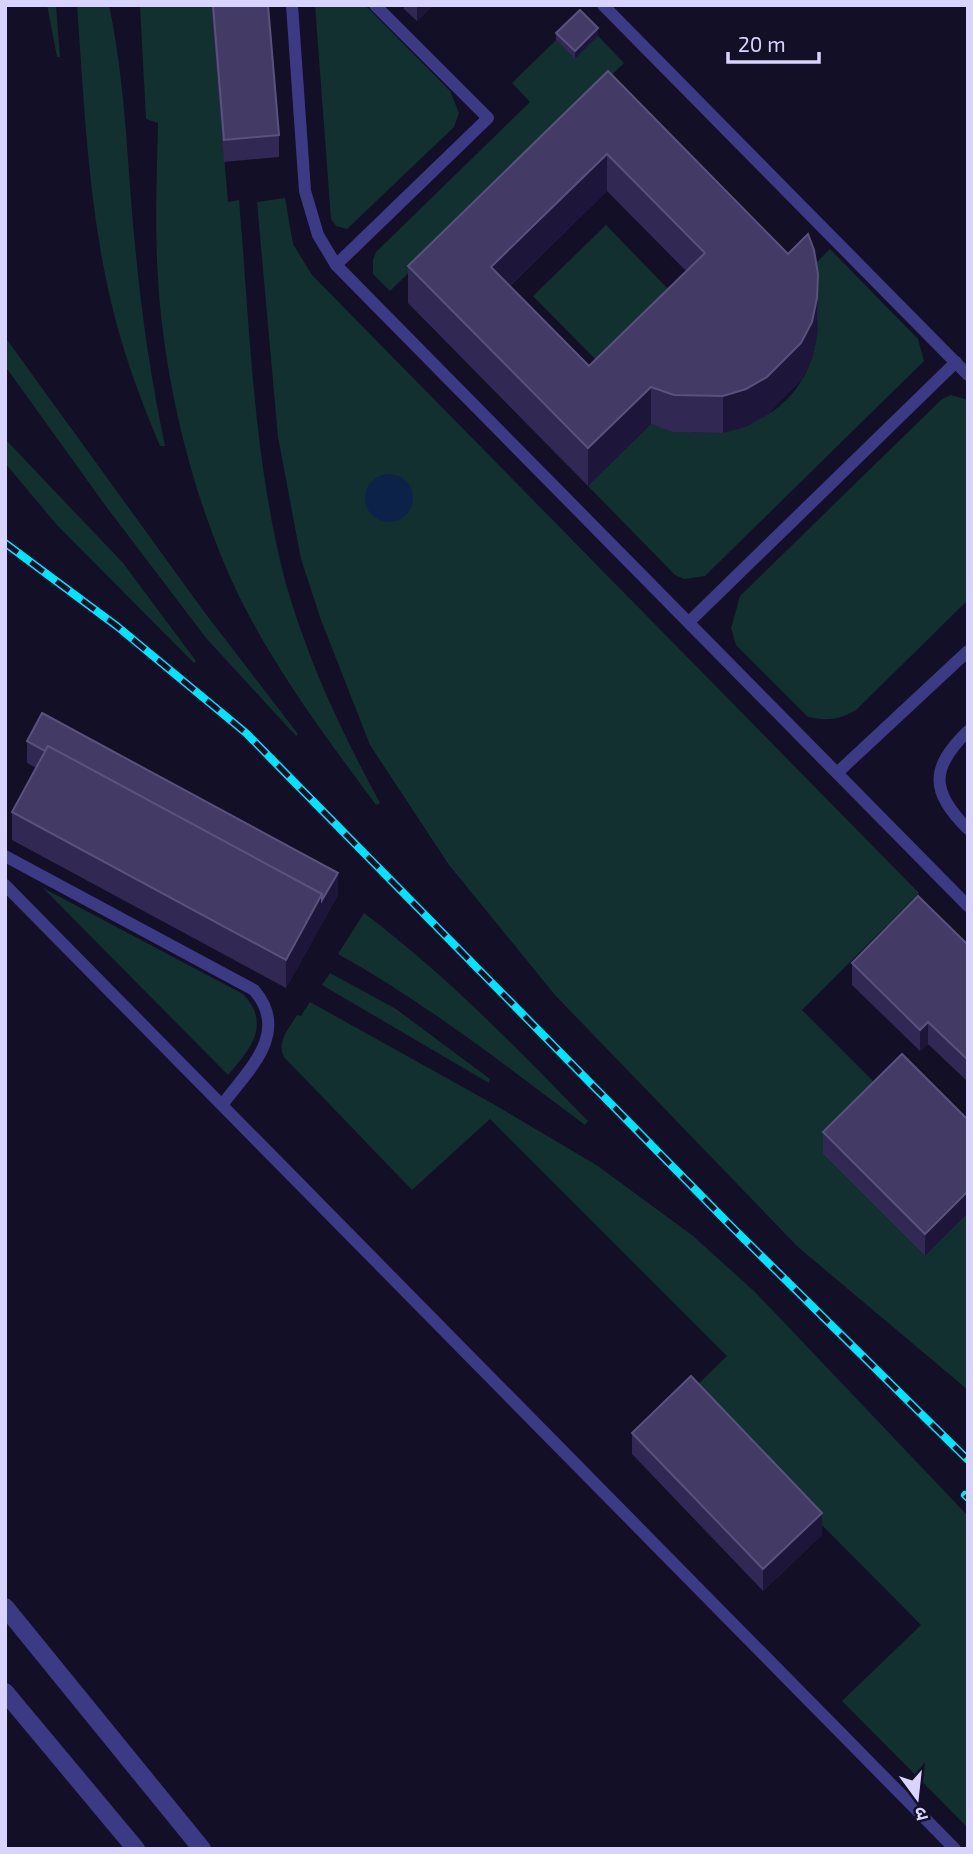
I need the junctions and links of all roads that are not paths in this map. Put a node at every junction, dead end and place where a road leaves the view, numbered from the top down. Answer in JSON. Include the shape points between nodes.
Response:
{"nodes":[{"id":1,"x":292,"y":5,"type":"edge"},
{"id":2,"x":375,"y":5,"type":"edge"},
{"id":3,"x":603,"y":5,"type":"edge"},
{"id":4,"x":336,"y":265,"type":"junction"},
{"id":5,"x":956,"y":362,"type":"junction"},
{"id":6,"x":968,"y":375,"type":"edge"},
{"id":7,"x":689,"y":622,"type":"junction"},
{"id":8,"x":968,"y":651,"type":"edge"},
{"id":9,"x":968,"y":731,"type":"edge"},
{"id":10,"x":836,"y":773,"type":"junction"},
{"id":11,"x":968,"y":829,"type":"edge"},
{"id":12,"x":5,"y":856,"type":"edge"},
{"id":13,"x":5,"y":885,"type":"edge"},
{"id":14,"x":968,"y":906,"type":"edge"},
{"id":15,"x":222,"y":1105,"type":"junction"},
{"id":16,"x":5,"y":1607,"type":"edge"},
{"id":17,"x":5,"y":1692,"type":"edge"},
{"id":18,"x":136,"y":1849,"type":"edge"},
{"id":19,"x":202,"y":1849,"type":"edge"},
{"id":20,"x":955,"y":1849,"type":"edge"}],
"edges":[{"from":1,"to":4,"type":"lane","via":[[305,191],[318,235]]},
{"from":2,"to":4,"type":"lane","via":[[488,117]]},
{"from":3,"to":5,"type":"lane"},
{"from":4,"to":7,"type":"lane"},
{"from":5,"to":6,"type":"lane"},
{"from":5,"to":7,"type":"lane"},
{"from":7,"to":10,"type":"lane"},
{"from":8,"to":10,"type":"lane"},
{"from":9,"to":11,"type":"lane","via":[[947,751],[939,772],[942,794]]},
{"from":10,"to":14,"type":"lane"},
{"from":12,"to":15,"type":"lane","via":[[258,995],[268,1016],[267,1041]]},
{"from":13,"to":15,"type":"lane"},
{"from":15,"to":20,"type":"lane"},
{"from":16,"to":19,"type":"street"},
{"from":17,"to":18,"type":"street"}]}
